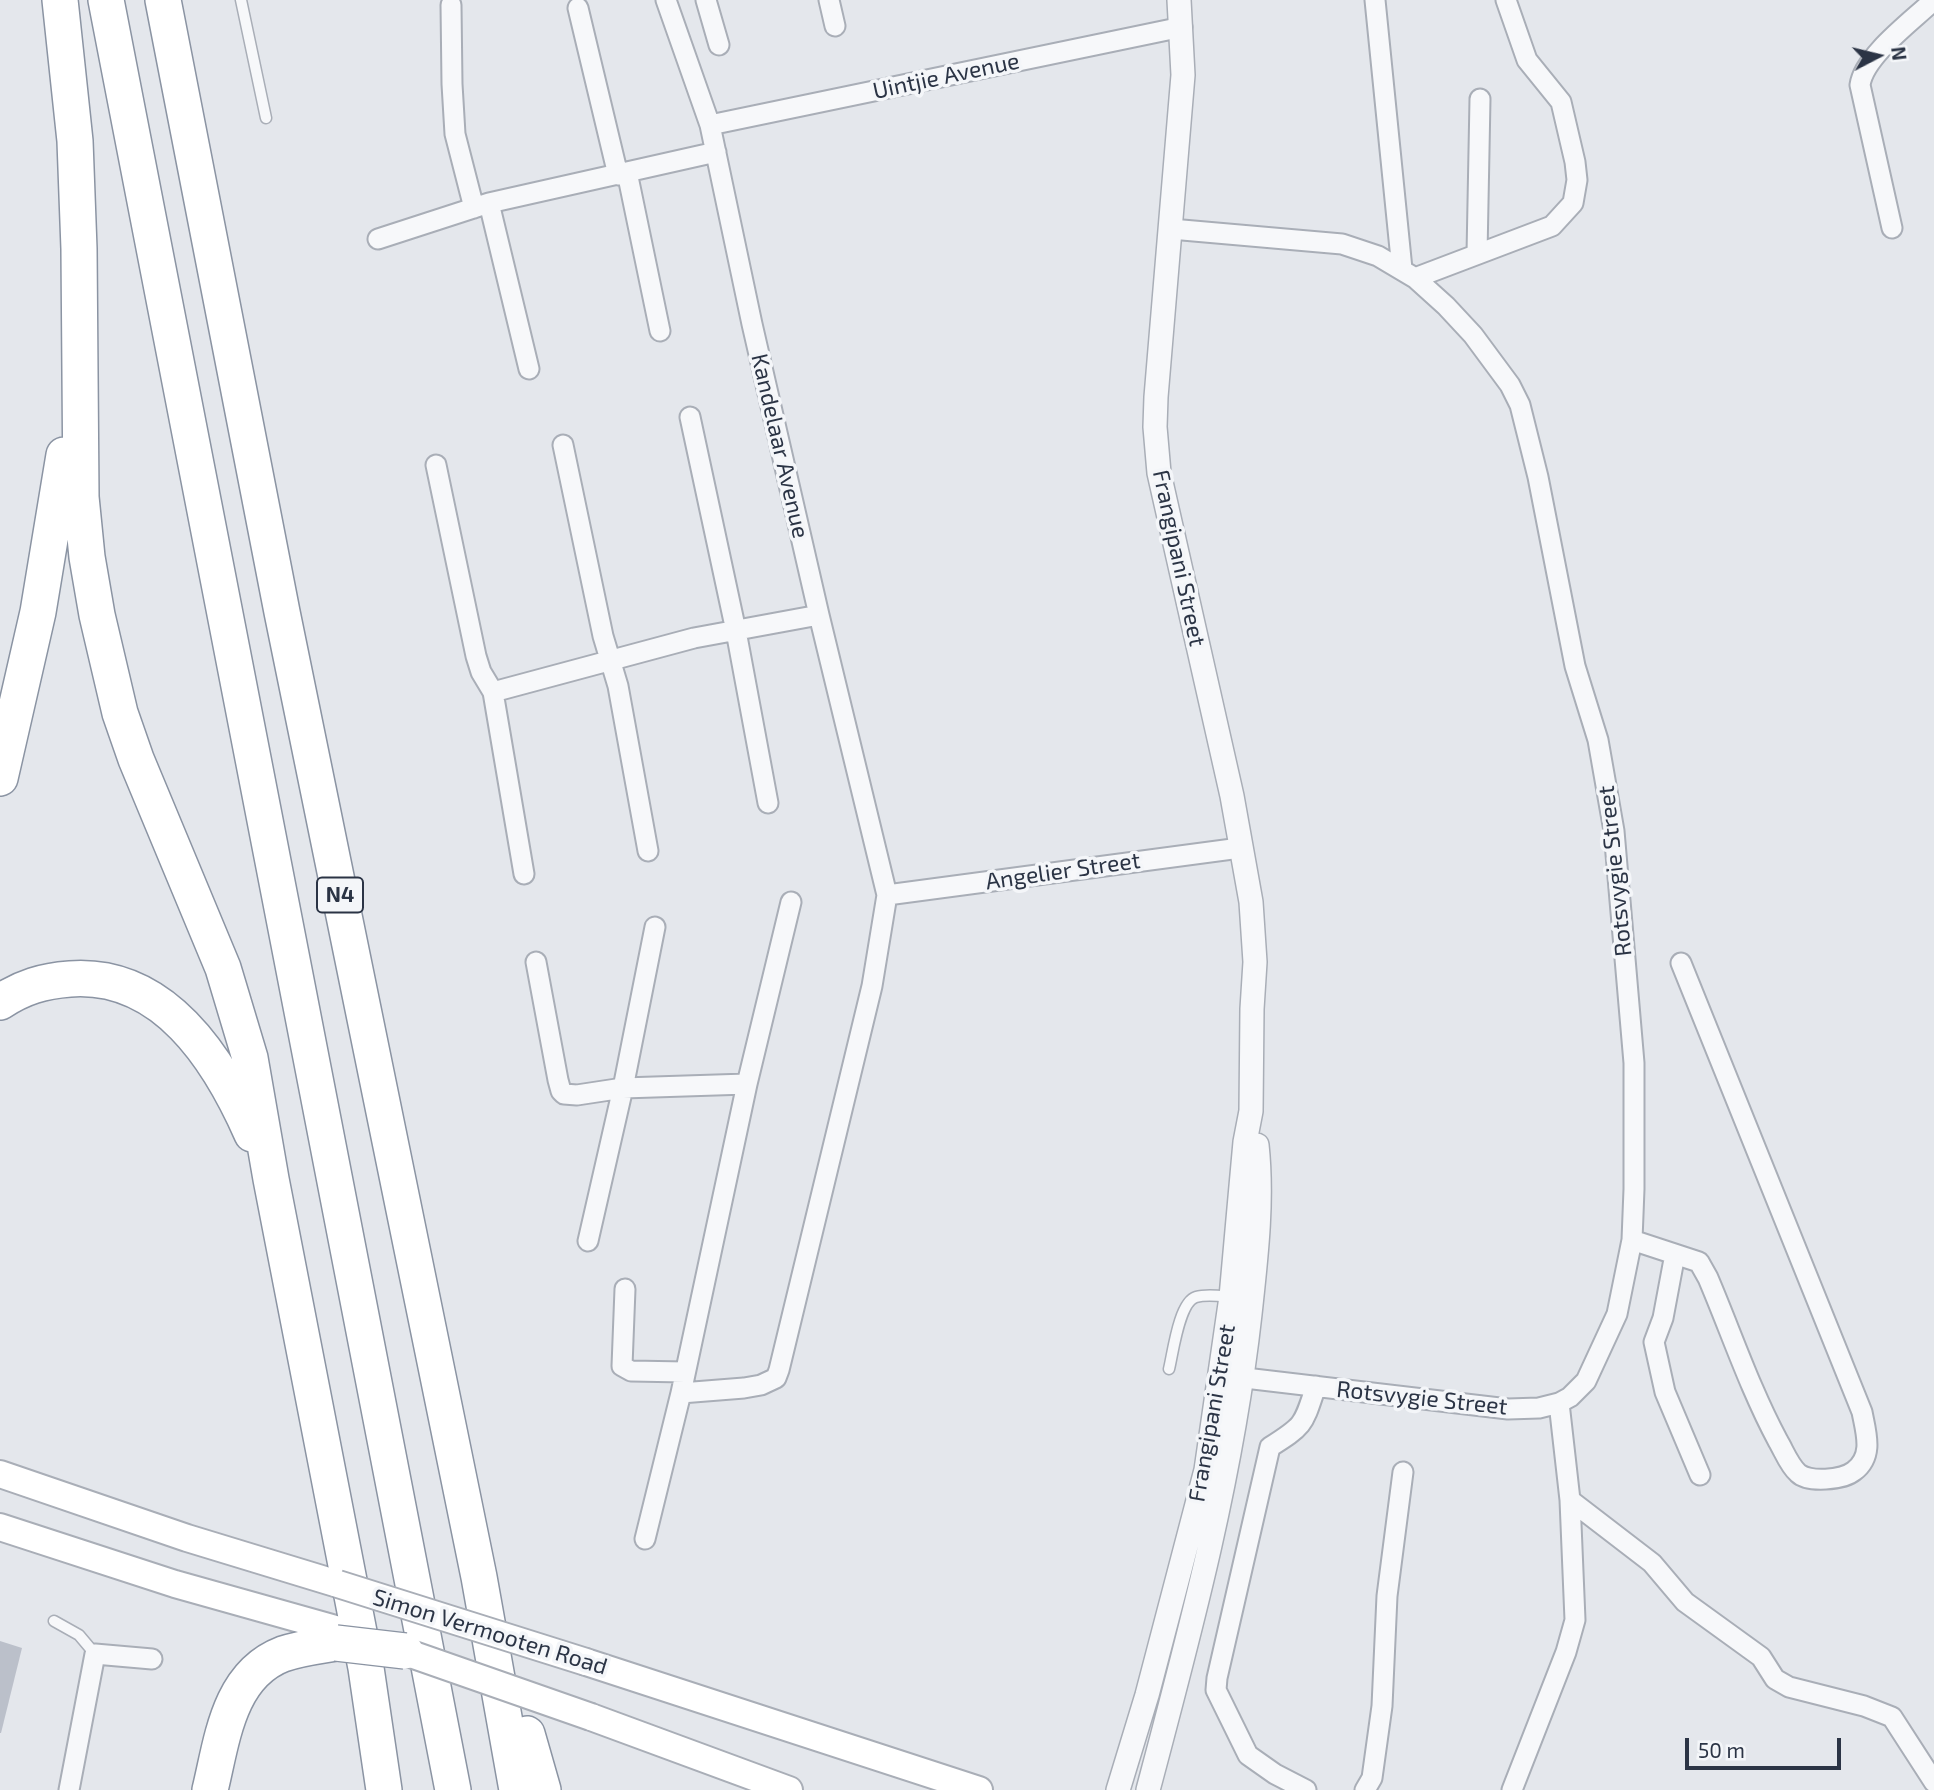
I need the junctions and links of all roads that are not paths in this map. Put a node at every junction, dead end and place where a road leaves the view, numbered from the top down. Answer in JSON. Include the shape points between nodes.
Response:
{"nodes":[{"id":1,"x":60,"y":0,"type":"edge"},
{"id":2,"x":106,"y":0,"type":"edge"},
{"id":3,"x":163,"y":0,"type":"edge"},
{"id":4,"x":241,"y":0,"type":"edge"},
{"id":5,"x":666,"y":0,"type":"edge"},
{"id":6,"x":706,"y":0,"type":"edge"},
{"id":7,"x":829,"y":0,"type":"edge"},
{"id":8,"x":1179,"y":0,"type":"edge"},
{"id":9,"x":1375,"y":0,"type":"edge"},
{"id":10,"x":1506,"y":0,"type":"edge"},
{"id":11,"x":1934,"y":0,"type":"edge"},
{"id":12,"x":451,"y":5,"type":"dead end"},
{"id":13,"x":578,"y":8,"type":"dead end"},
{"id":14,"x":835,"y":26,"type":"dead end"},
{"id":15,"x":1182,"y":27,"type":"junction"},
{"id":16,"x":719,"y":45,"type":"dead end"},
{"id":17,"x":1480,"y":99,"type":"dead end"},
{"id":18,"x":267,"y":118,"type":"dead end"},
{"id":19,"x":710,"y":125,"type":"junction"},
{"id":20,"x":716,"y":152,"type":"junction"},
{"id":21,"x":622,"y":173,"type":"junction"},
{"id":22,"x":481,"y":205,"type":"junction"},
{"id":23,"x":1892,"y":228,"type":"dead end"},
{"id":24,"x":1171,"y":229,"type":"junction"},
{"id":25,"x":378,"y":239,"type":"dead end"},
{"id":26,"x":1477,"y":254,"type":"junction"},
{"id":27,"x":1409,"y":274,"type":"junction"},
{"id":28,"x":660,"y":331,"type":"dead end"},
{"id":29,"x":79,"y":335,"type":"junction"},
{"id":30,"x":529,"y":369,"type":"dead end"},
{"id":31,"x":691,"y":417,"type":"dead end"},
{"id":32,"x":562,"y":445,"type":"dead end"},
{"id":33,"x":436,"y":465,"type":"dead end"},
{"id":34,"x":819,"y":615,"type":"junction"},
{"id":35,"x":736,"y":631,"type":"junction"},
{"id":36,"x":611,"y":660,"type":"junction"},
{"id":37,"x":493,"y":692,"type":"junction"},
{"id":38,"x":0,"y":778,"type":"edge"},
{"id":39,"x":768,"y":803,"type":"dead end"},
{"id":40,"x":1240,"y":848,"type":"junction"},
{"id":41,"x":648,"y":851,"type":"dead end"},
{"id":42,"x":523,"y":874,"type":"dead end"},
{"id":43,"x":887,"y":895,"type":"junction"},
{"id":44,"x":791,"y":902,"type":"dead end"},
{"id":45,"x":655,"y":927,"type":"dead end"},
{"id":46,"x":536,"y":962,"type":"dead end"},
{"id":47,"x":1681,"y":963,"type":"dead end"},
{"id":48,"x":0,"y":1002,"type":"edge"},
{"id":49,"x":747,"y":1084,"type":"junction"},
{"id":50,"x":623,"y":1088,"type":"junction"},
{"id":51,"x":1251,"y":1111,"type":"junction"},
{"id":52,"x":271,"y":1179,"type":"junction"},
{"id":53,"x":1632,"y":1240,"type":"junction"},
{"id":54,"x":589,"y":1241,"type":"dead end"},
{"id":55,"x":1675,"y":1254,"type":"junction"},
{"id":56,"x":625,"y":1289,"type":"dead end"},
{"id":57,"x":1231,"y":1297,"type":"junction"},
{"id":58,"x":1169,"y":1369,"type":"dead end"},
{"id":59,"x":685,"y":1372,"type":"junction"},
{"id":60,"x":1232,"y":1376,"type":"junction"},
{"id":61,"x":1316,"y":1386,"type":"junction"},
{"id":62,"x":681,"y":1393,"type":"junction"},
{"id":63,"x":1559,"y":1403,"type":"junction"},
{"id":64,"x":1403,"y":1472,"type":"dead end"},
{"id":65,"x":0,"y":1474,"type":"edge"},
{"id":66,"x":1700,"y":1475,"type":"dead end"},
{"id":67,"x":1570,"y":1500,"type":"junction"},
{"id":68,"x":0,"y":1527,"type":"edge"},
{"id":69,"x":645,"y":1539,"type":"dead end"},
{"id":70,"x":479,"y":1577,"type":"junction"},
{"id":71,"x":54,"y":1621,"type":"dead end"},
{"id":72,"x":341,"y":1638,"type":"junction"},
{"id":73,"x":405,"y":1651,"type":"joint"},
{"id":74,"x":95,"y":1654,"type":"junction"},
{"id":75,"x":152,"y":1659,"type":"dead end"},
{"id":76,"x":366,"y":1668,"type":"junction"},
{"id":77,"x":1934,"y":1782,"type":"edge"},
{"id":78,"x":69,"y":1790,"type":"edge"},
{"id":79,"x":210,"y":1790,"type":"edge"},
{"id":80,"x":384,"y":1790,"type":"edge"},
{"id":81,"x":397,"y":1790,"type":"edge"},
{"id":82,"x":453,"y":1790,"type":"edge"},
{"id":83,"x":517,"y":1790,"type":"edge"},
{"id":84,"x":544,"y":1790,"type":"edge"},
{"id":85,"x":789,"y":1790,"type":"edge"},
{"id":86,"x":979,"y":1790,"type":"edge"},
{"id":87,"x":1118,"y":1790,"type":"edge"},
{"id":88,"x":1148,"y":1790,"type":"edge"},
{"id":89,"x":1306,"y":1790,"type":"edge"},
{"id":90,"x":1365,"y":1790,"type":"edge"},
{"id":91,"x":1512,"y":1790,"type":"edge"}],
"edges":[{"from":1,"to":29,"type":"highway","via":[[75,141]]},
{"from":2,"to":82,"type":"highway","number":"N4"},
{"from":3,"to":70,"type":"highway","number":"N4"},
{"from":4,"to":18,"type":"lane"},
{"from":5,"to":19,"type":"street","name":"Kandelaar Avenue"},
{"from":6,"to":16,"type":"street"},
{"from":7,"to":14,"type":"street"},
{"from":8,"to":15,"type":"street","name":"Frangipani Street"},
{"from":9,"to":27,"type":"street"},
{"from":10,"to":26,"type":"street","via":[[1527,60],[1560,102],[1577,180],[1573,203],[1552,226]]},
{"from":11,"to":23,"type":"street","via":[[1861,76]]},
{"from":12,"to":22,"type":"street","via":[[455,134]]},
{"from":13,"to":21,"type":"street"},
{"from":15,"to":19,"type":"street","name":"Uintjie Avenue"},
{"from":15,"to":24,"type":"street","name":"Frangipani Street","via":[[1183,75]]},
{"from":17,"to":26,"type":"street"},
{"from":19,"to":20,"type":"street","name":"Kandelaar Avenue"},
{"from":20,"to":21,"type":"street"},
{"from":20,"to":34,"type":"street","name":"Kandelaar Avenue"},
{"from":21,"to":22,"type":"street"},
{"from":21,"to":28,"type":"street"},
{"from":22,"to":25,"type":"street"},
{"from":22,"to":30,"type":"street"},
{"from":24,"to":27,"type":"street","name":"Rotsvygie Street","via":[[1342,244]]},
{"from":24,"to":40,"type":"street","name":"Frangipani Street","via":[[1156,397],[1159,473],[1220,737]]},
{"from":26,"to":27,"type":"street"},
{"from":27,"to":53,"type":"street","name":"Rotsvygie Street","via":[[1473,335],[1510,385],[1520,405],[1538,477],[1614,831],[1634,1063]]},
{"from":29,"to":38,"type":"highway","via":[[41,600]]},
{"from":29,"to":52,"type":"highway","via":[[81,497],[107,662],[136,759],[235,1004],[250,1058]]},
{"from":31,"to":35,"type":"street"},
{"from":32,"to":36,"type":"street"},
{"from":33,"to":37,"type":"street","via":[[476,656]]},
{"from":34,"to":35,"type":"street"},
{"from":34,"to":43,"type":"street","name":"Kandelaar Avenue"},
{"from":35,"to":36,"type":"street"},
{"from":35,"to":39,"type":"street"},
{"from":36,"to":37,"type":"street"},
{"from":36,"to":41,"type":"street"},
{"from":37,"to":42,"type":"street"},
{"from":40,"to":43,"type":"street","name":"Angelier Street"},
{"from":40,"to":51,"type":"street","name":"Frangipani Street","via":[[1255,950]]},
{"from":43,"to":62,"type":"street","via":[[872,986],[776,1378],[761,1385]]},
{"from":44,"to":49,"type":"street"},
{"from":45,"to":50,"type":"street"},
{"from":46,"to":50,"type":"street","via":[[561,1091],[577,1095]]},
{"from":47,"to":55,"type":"street","via":[[1862,1412],[1867,1455],[1853,1472],[1810,1479],[1798,1473],[1766,1417],[1709,1278],[1699,1262]]},
{"from":48,"to":52,"type":"highway","via":[[32,985],[79,978],[118,985],[162,1006],[189,1031],[224,1079]]},
{"from":49,"to":50,"type":"street"},
{"from":49,"to":59,"type":"street"},
{"from":50,"to":54,"type":"street"},
{"from":51,"to":57,"type":"street","name":"Frangipani Street"},
{"from":51,"to":60,"type":"street","name":"Frangipani Street","via":[[1258,1157],[1256,1257]]},
{"from":52,"to":76,"type":"highway"},
{"from":53,"to":55,"type":"street"},
{"from":53,"to":63,"type":"street","name":"Rotsvygie Street","via":[[1617,1314],[1597,1359],[1586,1381]]},
{"from":55,"to":66,"type":"street","via":[[1654,1342],[1665,1392]]},
{"from":56,"to":59,"type":"street","via":[[622,1366],[631,1371]]},
{"from":57,"to":58,"type":"lane","via":[[1191,1299],[1182,1313]]},
{"from":57,"to":60,"type":"street","name":"Frangipani Street"},
{"from":59,"to":62,"type":"street"},
{"from":60,"to":61,"type":"street","name":"Rotsvygie Street"},
{"from":60,"to":87,"type":"street","name":"Frangipani Street"},
{"from":60,"to":88,"type":"street","name":"Frangipani Street","via":[[1220,1507]]},
{"from":61,"to":63,"type":"street","name":"Rotsvygie Street","via":[[1508,1409]]},
{"from":61,"to":89,"type":"street","via":[[1304,1422],[1270,1447],[1216,1690],[1248,1755]]},
{"from":62,"to":69,"type":"street"},
{"from":63,"to":67,"type":"street"},
{"from":64,"to":90,"type":"street","via":[[1387,1596],[1382,1706],[1372,1778]]},
{"from":65,"to":86,"type":"main road","name":"Simon Vermooten Road","bridge":true},
{"from":67,"to":77,"type":"street","via":[[1652,1563],[1685,1602],[1760,1657],[1775,1679],[1892,1717]]},
{"from":67,"to":91,"type":"street","via":[[1573,1632]]},
{"from":68,"to":72,"type":"main road","name":"Simon Vermooten Road"},
{"from":70,"to":83,"type":"highway","number":"N4"},
{"from":70,"to":84,"type":"highway"},
{"from":71,"to":74,"type":"lane","via":[[79,1635]]},
{"from":72,"to":73,"type":"highway","bridge":true},
{"from":72,"to":79,"type":"highway","via":[[282,1654],[250,1679],[234,1701]]},
{"from":73,"to":85,"type":"main road","name":"Simon Vermooten Road","bridge":true},
{"from":74,"to":75,"type":"street"},
{"from":74,"to":78,"type":"street"},
{"from":76,"to":80,"type":"highway"},
{"from":76,"to":81,"type":"highway"}]}
